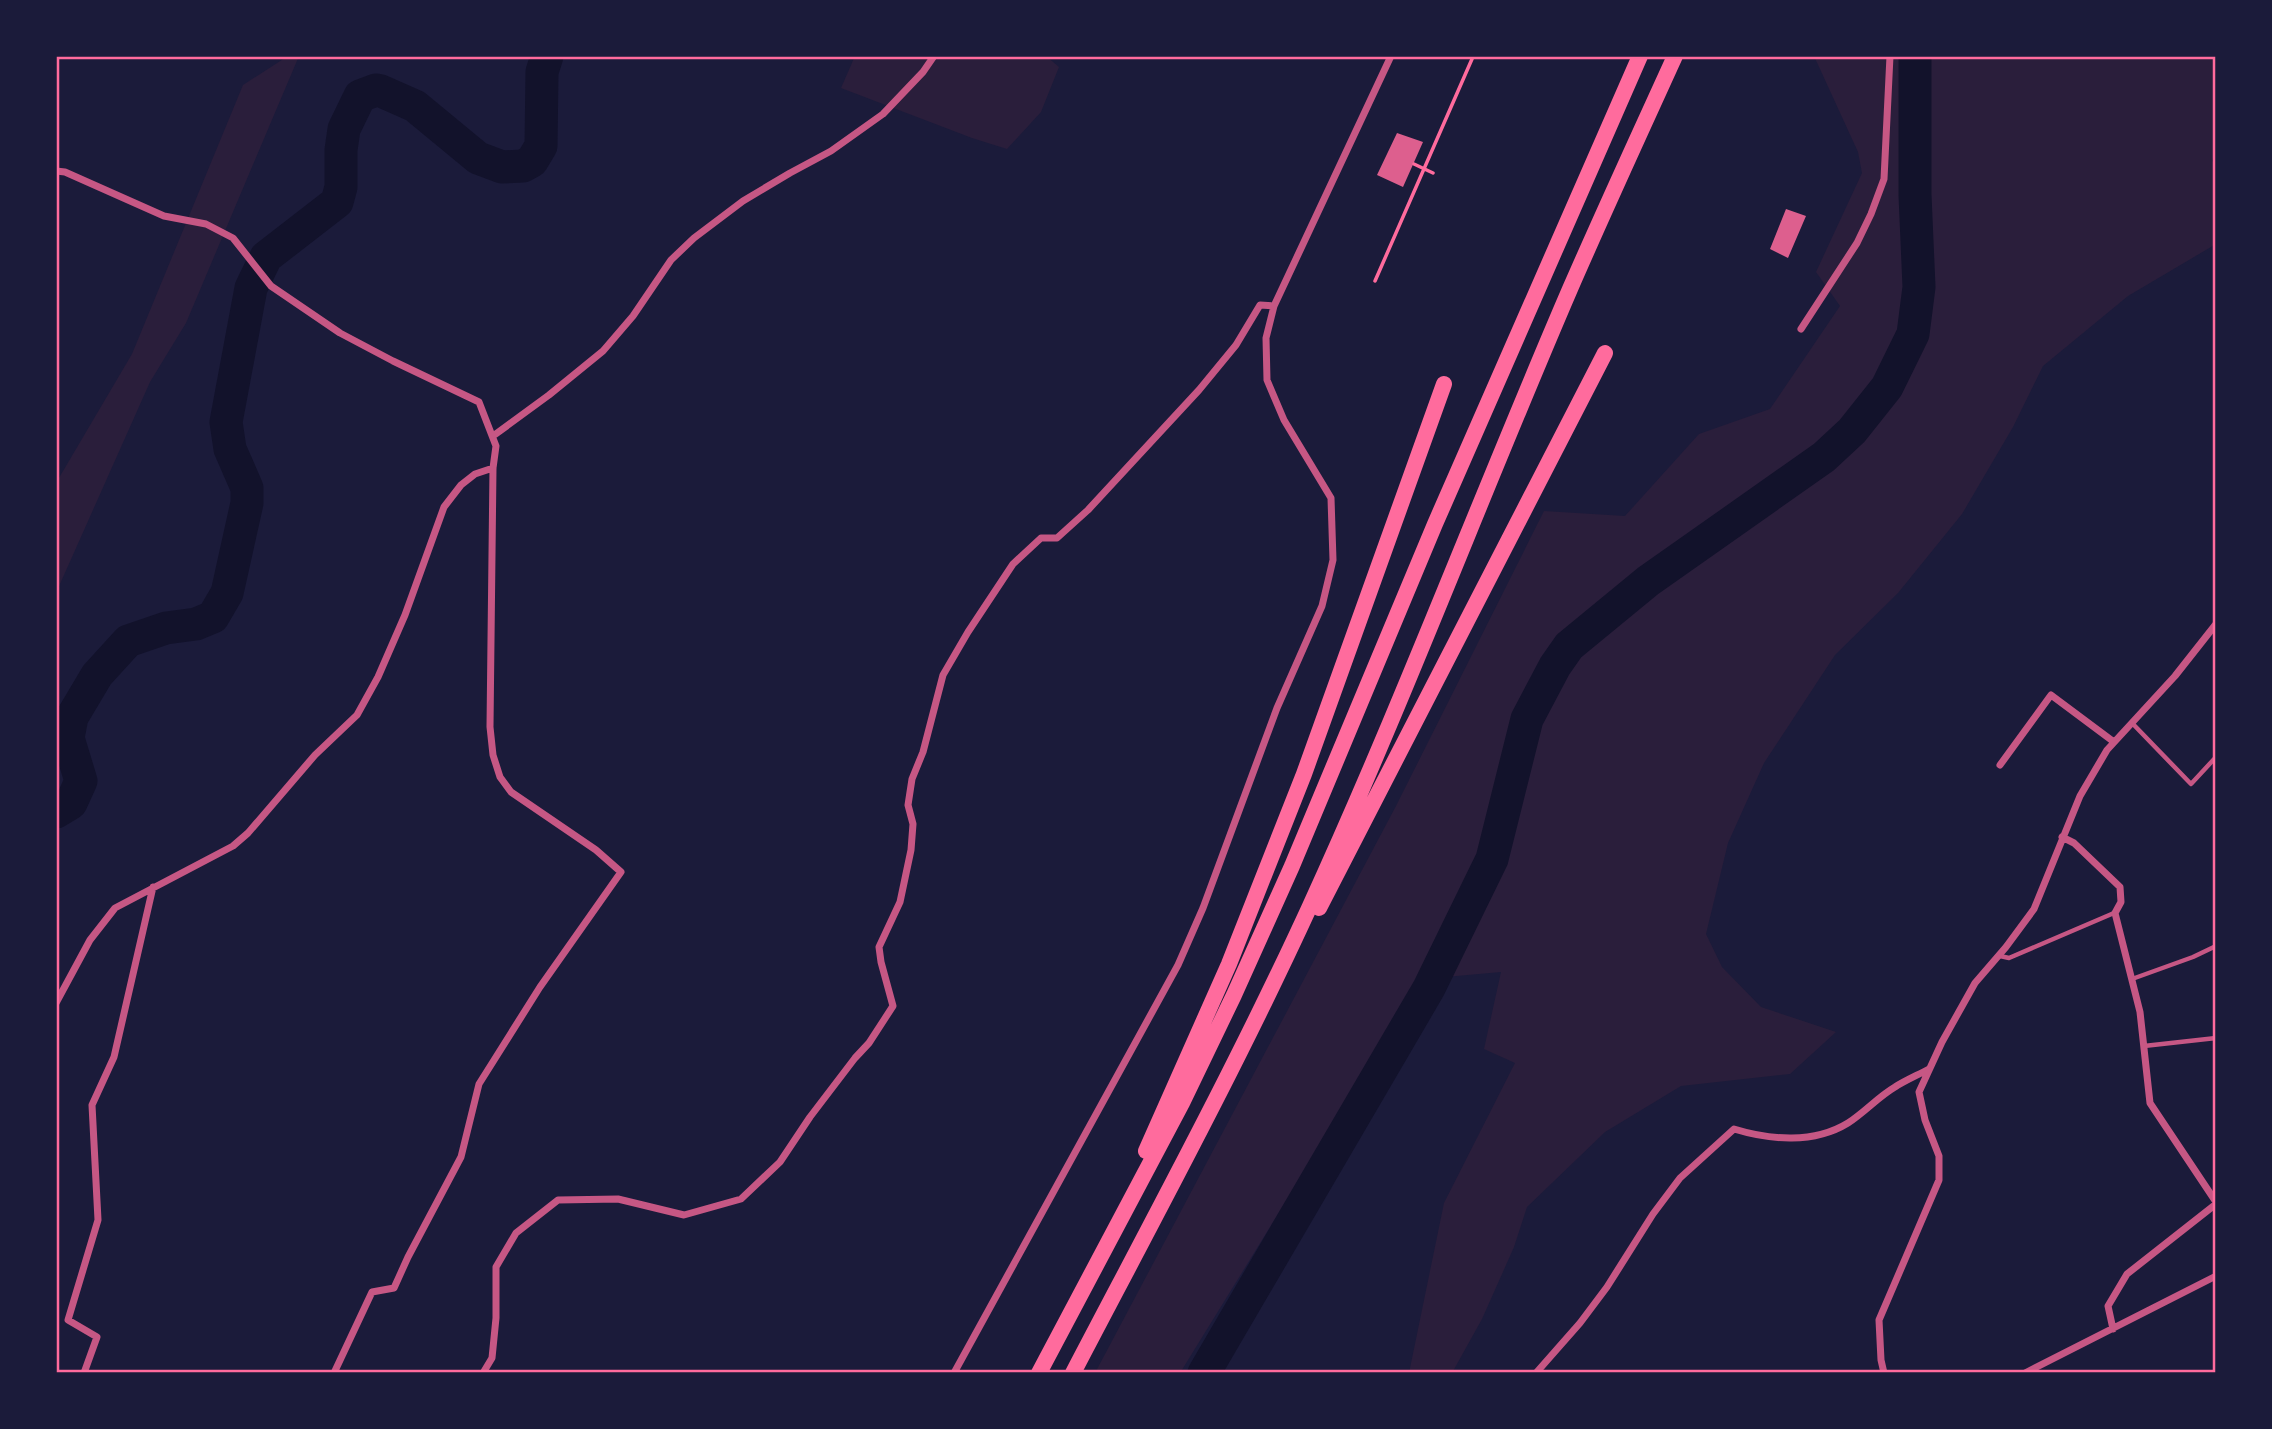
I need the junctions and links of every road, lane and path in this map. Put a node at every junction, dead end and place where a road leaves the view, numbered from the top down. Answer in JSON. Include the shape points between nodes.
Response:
{"nodes":[{"id":1,"x":933,"y":56,"type":"edge"},
{"id":2,"x":1391,"y":56,"type":"edge"},
{"id":3,"x":1640,"y":56,"type":"edge"},
{"id":4,"x":1675,"y":56,"type":"edge"},
{"id":5,"x":1890,"y":56,"type":"edge"},
{"id":6,"x":1472,"y":59,"type":"dead end"},
{"id":7,"x":1413,"y":164,"type":"dead end"},
{"id":8,"x":1424,"y":169,"type":"junction"},
{"id":9,"x":56,"y":171,"type":"edge"},
{"id":10,"x":1433,"y":173,"type":"dead end"},
{"id":11,"x":1376,"y":281,"type":"dead end"},
{"id":12,"x":1274,"y":306,"type":"junction"},
{"id":13,"x":1801,"y":329,"type":"dead end"},
{"id":14,"x":1605,"y":353,"type":"dead end"},
{"id":15,"x":1444,"y":384,"type":"dead end"},
{"id":16,"x":493,"y":436,"type":"junction"},
{"id":17,"x":493,"y":468,"type":"junction"},
{"id":18,"x":2216,"y":624,"type":"edge"},
{"id":19,"x":2131,"y":722,"type":"junction"},
{"id":20,"x":2114,"y":742,"type":"junction"},
{"id":21,"x":2216,"y":757,"type":"edge"},
{"id":22,"x":2000,"y":765,"type":"dead end"},
{"id":23,"x":2062,"y":837,"type":"junction"},
{"id":24,"x":153,"y":887,"type":"junction"},
{"id":25,"x":2115,"y":913,"type":"junction"},
{"id":26,"x":2216,"y":946,"type":"edge"},
{"id":27,"x":1999,"y":955,"type":"junction"},
{"id":28,"x":2130,"y":979,"type":"junction"},
{"id":29,"x":56,"y":1003,"type":"edge"},
{"id":30,"x":1259,"y":1016,"type":"junction"},
{"id":31,"x":2216,"y":1038,"type":"edge"},
{"id":32,"x":2143,"y":1046,"type":"junction"},
{"id":33,"x":1929,"y":1069,"type":"junction"},
{"id":34,"x":2216,"y":1203,"type":"edge"},
{"id":35,"x":2216,"y":1276,"type":"edge"},
{"id":36,"x":1084,"y":1290,"type":"junction"},
{"id":37,"x":2113,"y":1329,"type":"junction"},
{"id":38,"x":84,"y":1373,"type":"edge"},
{"id":39,"x":334,"y":1373,"type":"edge"},
{"id":40,"x":483,"y":1373,"type":"edge"},
{"id":41,"x":954,"y":1373,"type":"edge"},
{"id":42,"x":1039,"y":1373,"type":"edge"},
{"id":43,"x":1073,"y":1373,"type":"edge"},
{"id":44,"x":1536,"y":1373,"type":"edge"},
{"id":45,"x":1884,"y":1373,"type":"edge"},
{"id":46,"x":2025,"y":1373,"type":"edge"}],
"edges":[{"from":1,"to":16,"type":"street","via":[[883,114],[831,151],[743,201],[694,238],[671,260],[603,351]]},
{"from":2,"to":12,"type":"street"},
{"from":3,"to":36,"type":"highway","via":[[1234,995]]},
{"from":4,"to":30,"type":"highway","via":[[1570,289],[1394,712]]},
{"from":5,"to":13,"type":"street","via":[[1884,179],[1857,243]]},
{"from":6,"to":8,"type":"path"},
{"from":7,"to":8,"type":"path"},
{"from":8,"to":10,"type":"path"},
{"from":8,"to":11,"type":"path"},
{"from":9,"to":16,"type":"street","via":[[164,216],[206,224],[233,238],[271,286],[340,333],[479,401]]},
{"from":12,"to":40,"type":"street","via":[[1260,305],[1236,345],[1206,381],[1088,510],[1057,538],[1041,538],[1013,564],[943,675],[912,779],[908,804],[913,824],[911,850],[900,902],[879,947],[893,1006],[869,1043],[780,1162],[741,1199],[684,1215],[618,1199],[558,1200],[516,1233],[496,1267],[492,1358]]},
{"from":12,"to":41,"type":"street","via":[[1266,338],[1267,380],[1284,420],[1331,498],[1333,561],[1322,606],[1277,708],[1178,965]]},
{"from":14,"to":30,"type":"highway","via":[[1335,878]]},
{"from":15,"to":36,"type":"highway","via":[[1304,774],[1234,951]]},
{"from":16,"to":17,"type":"street"},
{"from":17,"to":24,"type":"street","via":[[461,485],[444,507],[405,615],[357,715],[233,846]]},
{"from":17,"to":39,"type":"street","via":[[490,727],[496,766],[512,792],[621,872],[479,1084],[461,1157],[394,1288],[372,1292]]},
{"from":18,"to":19,"type":"street"},
{"from":19,"to":20,"type":"street"},
{"from":19,"to":21,"type":"lane","via":[[2191,784]]},
{"from":20,"to":22,"type":"street","via":[[2051,695]]},
{"from":20,"to":23,"type":"street","via":[[2080,796]]},
{"from":23,"to":25,"type":"street","via":[[2120,887],[2121,902]]},
{"from":23,"to":27,"type":"street","via":[[2034,909]]},
{"from":24,"to":29,"type":"street","via":[[115,908],[90,940]]},
{"from":24,"to":38,"type":"street","via":[[114,1057],[92,1105],[98,1220],[68,1320],[97,1337]]},
{"from":25,"to":27,"type":"lane","via":[[2009,958]]},
{"from":25,"to":28,"type":"street"},
{"from":26,"to":28,"type":"lane"},
{"from":27,"to":33,"type":"street","via":[[1975,983]]},
{"from":28,"to":32,"type":"street","via":[[2140,1012]]},
{"from":30,"to":43,"type":"highway"},
{"from":31,"to":32,"type":"lane"},
{"from":32,"to":34,"type":"street","via":[[2150,1103]]},
{"from":33,"to":44,"type":"street","via":[[1893,1088],[1847,1124],[1817,1136],[1790,1138],[1734,1129],[1680,1178],[1607,1287]]},
{"from":33,"to":45,"type":"street","via":[[1919,1092],[1939,1156],[1939,1180],[1879,1320]]},
{"from":34,"to":37,"type":"street","via":[[2127,1274],[2108,1306]]},
{"from":35,"to":37,"type":"street"},
{"from":36,"to":42,"type":"highway"},
{"from":37,"to":46,"type":"street"}]}
